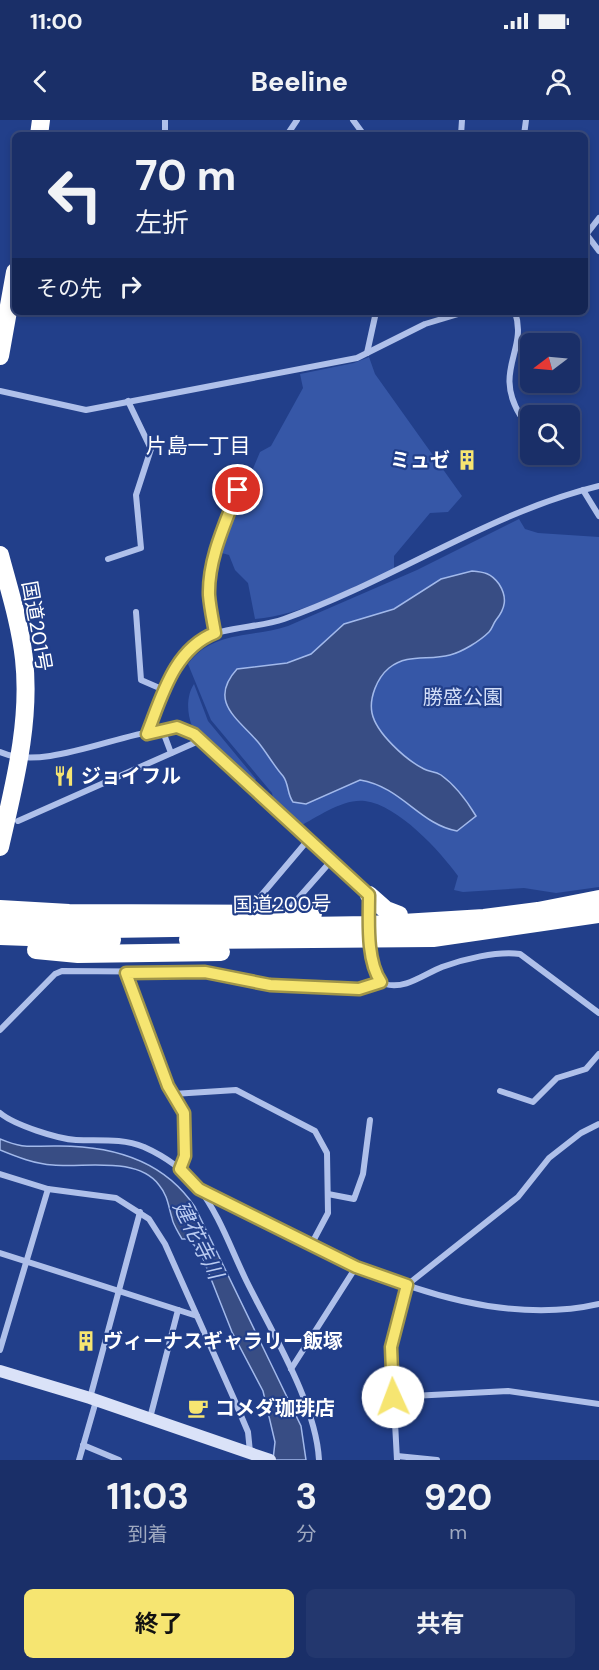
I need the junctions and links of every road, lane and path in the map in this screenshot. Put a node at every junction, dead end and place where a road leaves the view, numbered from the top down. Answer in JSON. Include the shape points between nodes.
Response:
{"nodes":[{"id":1,"x":599,"y":218,"type":"edge"},
{"id":2,"x":588,"y":232,"type":"edge"},
{"id":3,"x":588,"y":237,"type":"edge"},
{"id":4,"x":599,"y":251,"type":"edge"},
{"id":5,"x":12,"y":307,"type":"edge"},
{"id":6,"x":375,"y":315,"type":"edge"},
{"id":7,"x":455,"y":315,"type":"edge"},
{"id":8,"x":514,"y":315,"type":"edge"},
{"id":9,"x":367,"y":353,"type":"junction"},
{"id":10,"x":0,"y":356,"type":"edge"},
{"id":11,"x":0,"y":391,"type":"edge"},
{"id":12,"x":128,"y":401,"type":"junction"},
{"id":13,"x":520,"y":415,"type":"dead end"},
{"id":14,"x":246,"y":481,"type":"dead end"},
{"id":15,"x":599,"y":486,"type":"edge"},
{"id":16,"x":584,"y":490,"type":"junction"},
{"id":17,"x":599,"y":516,"type":"edge"},
{"id":18,"x":0,"y":555,"type":"edge"},
{"id":19,"x":108,"y":559,"type":"dead end"},
{"id":20,"x":4,"y":584,"type":"edge"},
{"id":21,"x":136,"y":612,"type":"dead end"},
{"id":22,"x":215,"y":633,"type":"junction"},
{"id":23,"x":164,"y":690,"type":"junction"},
{"id":24,"x":162,"y":729,"type":"junction"},
{"id":25,"x":147,"y":734,"type":"junction"},
{"id":26,"x":201,"y":740,"type":"junction"},
{"id":27,"x":0,"y":752,"type":"edge"},
{"id":28,"x":171,"y":753,"type":"junction"},
{"id":29,"x":19,"y":757,"type":"junction"},
{"id":30,"x":18,"y":821,"type":"dead end"},
{"id":31,"x":308,"y":840,"type":"junction"},
{"id":32,"x":0,"y":847,"type":"edge"},
{"id":33,"x":331,"y":861,"type":"junction"},
{"id":34,"x":369,"y":895,"type":"junction"},
{"id":35,"x":593,"y":908,"type":"edge"},
{"id":36,"x":0,"y":909,"type":"edge"},
{"id":37,"x":246,"y":914,"type":"junction"},
{"id":38,"x":285,"y":914,"type":"junction"},
{"id":39,"x":399,"y":915,"type":"junction"},
{"id":40,"x":0,"y":922,"type":"edge"},
{"id":41,"x":80,"y":933,"type":"junction"},
{"id":42,"x":370,"y":933,"type":"junction"},
{"id":43,"x":0,"y":936,"type":"edge"},
{"id":44,"x":0,"y":947,"type":"edge"},
{"id":45,"x":126,"y":973,"type":"junction"},
{"id":46,"x":381,"y":982,"type":"junction"},
{"id":47,"x":599,"y":1013,"type":"edge"},
{"id":48,"x":0,"y":1030,"type":"edge"},
{"id":49,"x":599,"y":1054,"type":"edge"},
{"id":50,"x":500,"y":1091,"type":"dead end"},
{"id":51,"x":173,"y":1094,"type":"junction"},
{"id":52,"x":0,"y":1113,"type":"edge"},
{"id":53,"x":370,"y":1120,"type":"dead end"},
{"id":54,"x":599,"y":1124,"type":"edge"},
{"id":55,"x":180,"y":1169,"type":"junction"},
{"id":56,"x":0,"y":1174,"type":"edge"},
{"id":57,"x":48,"y":1189,"type":"junction"},
{"id":58,"x":199,"y":1189,"type":"junction"},
{"id":59,"x":328,"y":1194,"type":"junction"},
{"id":60,"x":140,"y":1212,"type":"junction"},
{"id":61,"x":311,"y":1245,"type":"junction"},
{"id":62,"x":0,"y":1253,"type":"edge"},
{"id":63,"x":26,"y":1262,"type":"junction"},
{"id":64,"x":356,"y":1267,"type":"junction"},
{"id":65,"x":407,"y":1285,"type":"junction"},
{"id":66,"x":119,"y":1291,"type":"junction"},
{"id":67,"x":599,"y":1304,"type":"edge"},
{"id":68,"x":178,"y":1310,"type":"junction"},
{"id":69,"x":197,"y":1316,"type":"junction"},
{"id":70,"x":0,"y":1350,"type":"edge"},
{"id":71,"x":291,"y":1369,"type":"junction"},
{"id":72,"x":0,"y":1371,"type":"edge"},
{"id":73,"x":393,"y":1397,"type":"junction"},
{"id":74,"x":93,"y":1399,"type":"junction"},
{"id":75,"x":599,"y":1404,"type":"edge"},
{"id":76,"x":150,"y":1418,"type":"junction"},
{"id":77,"x":83,"y":1446,"type":"junction"},
{"id":78,"x":250,"y":1452,"type":"junction"},
{"id":79,"x":397,"y":1458,"type":"edge"},
{"id":80,"x":79,"y":1460,"type":"edge"},
{"id":81,"x":119,"y":1460,"type":"edge"},
{"id":82,"x":270,"y":1460,"type":"edge"},
{"id":83,"x":319,"y":1460,"type":"edge"},
{"id":84,"x":438,"y":1460,"type":"edge"}],
"edges":[{"from":1,"to":2,"type":"street"},
{"from":3,"to":4,"type":"street"},
{"from":5,"to":10,"type":"highway"},
{"from":6,"to":9,"type":"street"},
{"from":7,"to":9,"type":"street","via":[[425,324]]},
{"from":8,"to":13,"type":"street","via":[[517,339],[508,385]]},
{"from":9,"to":12,"type":"street","via":[[304,369]]},
{"from":11,"to":12,"type":"street","via":[[86,410]]},
{"from":12,"to":19,"type":"street","via":[[151,449],[136,495],[141,548]]},
{"from":14,"to":22,"type":"street","via":[[227,517],[212,568],[209,597]]},
{"from":15,"to":16,"type":"street"},
{"from":16,"to":17,"type":"street"},
{"from":16,"to":22,"type":"street","via":[[528,508],[340,597],[282,620]]},
{"from":18,"to":20,"type":"highway","name":"国道201号"},
{"from":20,"to":29,"type":"highway","name":"国道201号","via":[[18,622],[24,661],[25,706]]},
{"from":21,"to":23,"type":"street","via":[[141,680]]},
{"from":22,"to":23,"type":"street","via":[[194,645],[179,662]]},
{"from":23,"to":25,"type":"street"},
{"from":24,"to":25,"type":"street"},
{"from":24,"to":26,"type":"street","via":[[184,728]]},
{"from":24,"to":28,"type":"street"},
{"from":25,"to":29,"type":"street","via":[[91,748]]},
{"from":26,"to":28,"type":"street"},
{"from":26,"to":31,"type":"street"},
{"from":27,"to":29,"type":"street"},
{"from":28,"to":30,"type":"street"},
{"from":29,"to":32,"type":"highway","name":"国道201号"},
{"from":31,"to":33,"type":"street"},
{"from":31,"to":37,"type":"street"},
{"from":33,"to":34,"type":"street"},
{"from":33,"to":38,"type":"street"},
{"from":34,"to":39,"type":"highway","via":[[386,910]]},
{"from":34,"to":42,"type":"street"},
{"from":35,"to":39,"type":"highway"},
{"from":35,"to":42,"type":"highway","name":"国道200号","via":[[538,911]]},
{"from":35,"to":42,"type":"highway","via":[[495,940],[436,948]]},
{"from":36,"to":37,"type":"highway"},
{"from":37,"to":38,"type":"highway"},
{"from":38,"to":42,"type":"highway"},
{"from":39,"to":42,"type":"highway"},
{"from":40,"to":41,"type":"highway","name":"国道200号"},
{"from":41,"to":42,"type":"highway","name":"国道200号"},
{"from":41,"to":43,"type":"highway","name":"国道200号"},
{"from":42,"to":44,"type":"highway","via":[[101,954]]},
{"from":42,"to":46,"type":"street"},
{"from":45,"to":46,"type":"street","via":[[205,972],[270,985],[359,989]]},
{"from":45,"to":48,"type":"street","via":[[55,974]]},
{"from":45,"to":51,"type":"street"},
{"from":46,"to":47,"type":"street","via":[[400,986],[445,966],[520,954]]},
{"from":49,"to":50,"type":"street","via":[[585,1069],[557,1078],[533,1102]]},
{"from":51,"to":55,"type":"street","via":[[184,1113],[185,1156]]},
{"from":51,"to":59,"type":"street","via":[[236,1090],[315,1131],[327,1153]]},
{"from":52,"to":55,"type":"street","via":[[64,1138],[103,1139],[141,1146]]},
{"from":53,"to":59,"type":"street","via":[[363,1174],[354,1199]]},
{"from":54,"to":65,"type":"street","via":[[549,1158],[518,1197]]},
{"from":55,"to":58,"type":"street"},
{"from":56,"to":57,"type":"street"},
{"from":57,"to":60,"type":"street","via":[[117,1198]]},
{"from":57,"to":63,"type":"street"},
{"from":58,"to":61,"type":"street"},
{"from":58,"to":71,"type":"street"},
{"from":59,"to":61,"type":"street","via":[[328,1213]]},
{"from":60,"to":66,"type":"street"},
{"from":60,"to":69,"type":"street","via":[[157,1228]]},
{"from":61,"to":64,"type":"street"},
{"from":62,"to":63,"type":"street"},
{"from":63,"to":66,"type":"street"},
{"from":63,"to":70,"type":"street"},
{"from":64,"to":65,"type":"street"},
{"from":64,"to":71,"type":"street"},
{"from":65,"to":67,"type":"street","via":[[441,1296],[518,1308],[565,1310]]},
{"from":65,"to":73,"type":"street","via":[[391,1347]]},
{"from":66,"to":68,"type":"street"},
{"from":66,"to":74,"type":"street"},
{"from":68,"to":69,"type":"street"},
{"from":68,"to":76,"type":"street"},
{"from":69,"to":78,"type":"street","via":[[248,1432]]},
{"from":71,"to":83,"type":"street"},
{"from":72,"to":74,"type":"street"},
{"from":73,"to":75,"type":"street","via":[[508,1391]]},
{"from":73,"to":79,"type":"street"},
{"from":74,"to":76,"type":"street"},
{"from":74,"to":77,"type":"street"},
{"from":76,"to":78,"type":"street"},
{"from":77,"to":80,"type":"street"},
{"from":77,"to":81,"type":"street"},
{"from":78,"to":82,"type":"street"},
{"from":79,"to":84,"type":"street"}]}
